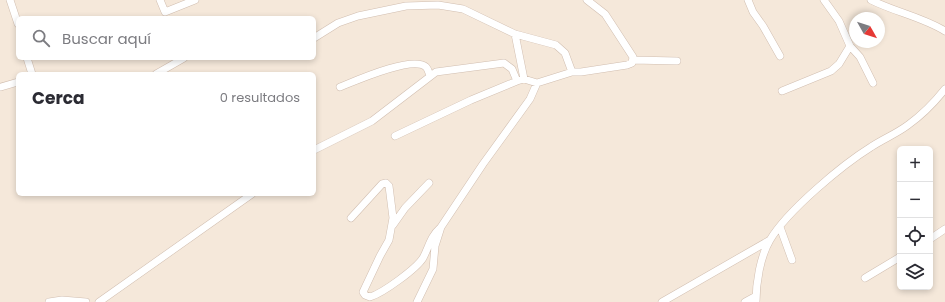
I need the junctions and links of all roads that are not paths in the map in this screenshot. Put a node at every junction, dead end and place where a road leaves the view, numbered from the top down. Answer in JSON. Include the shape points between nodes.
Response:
{"nodes":[{"id":1,"x":10,"y":0,"type":"edge"},
{"id":2,"x":160,"y":0,"type":"edge"},
{"id":3,"x":195,"y":0,"type":"edge"},
{"id":4,"x":587,"y":0,"type":"edge"},
{"id":5,"x":748,"y":0,"type":"edge"},
{"id":6,"x":824,"y":0,"type":"edge"},
{"id":7,"x":871,"y":0,"type":"edge"},
{"id":8,"x":16,"y":18,"type":"edge"},
{"id":9,"x":945,"y":30,"type":"edge"},
{"id":10,"x":515,"y":34,"type":"junction"},
{"id":11,"x":316,"y":37,"type":"edge"},
{"id":12,"x":849,"y":44,"type":"edge"},
{"id":13,"x":849,"y":48,"type":"edge"},
{"id":14,"x":852,"y":48,"type":"edge"},
{"id":15,"x":780,"y":56,"type":"dead end"},
{"id":16,"x":28,"y":60,"type":"edge"},
{"id":17,"x":180,"y":60,"type":"edge"},
{"id":18,"x":633,"y":60,"type":"junction"},
{"id":19,"x":677,"y":61,"type":"dead end"},
{"id":20,"x":32,"y":72,"type":"edge"},
{"id":21,"x":160,"y":72,"type":"edge"},
{"id":22,"x":572,"y":72,"type":"junction"},
{"id":23,"x":430,"y":76,"type":"junction"},
{"id":24,"x":524,"y":79,"type":"junction"},
{"id":25,"x":516,"y":81,"type":"junction"},
{"id":26,"x":16,"y":83,"type":"edge"},
{"id":27,"x":537,"y":83,"type":"junction"},
{"id":28,"x":873,"y":83,"type":"dead end"},
{"id":29,"x":1,"y":87,"type":"dead end"},
{"id":30,"x":340,"y":87,"type":"dead end"},
{"id":31,"x":945,"y":89,"type":"edge"},
{"id":32,"x":782,"y":91,"type":"dead end"},
{"id":33,"x":395,"y":136,"type":"dead end"},
{"id":34,"x":316,"y":149,"type":"edge"},
{"id":35,"x":429,"y":183,"type":"dead end"},
{"id":36,"x":249,"y":196,"type":"edge"},
{"id":37,"x":351,"y":218,"type":"dead end"},
{"id":38,"x":393,"y":225,"type":"junction"},
{"id":39,"x":441,"y":227,"type":"junction"},
{"id":40,"x":780,"y":227,"type":"junction"},
{"id":41,"x":945,"y":230,"type":"edge"},
{"id":42,"x":933,"y":237,"type":"edge"},
{"id":43,"x":770,"y":240,"type":"junction"},
{"id":44,"x":897,"y":259,"type":"edge"},
{"id":45,"x":792,"y":260,"type":"dead end"},
{"id":46,"x":865,"y":278,"type":"dead end"},
{"id":47,"x":756,"y":299,"type":"edge"},
{"id":48,"x":49,"y":302,"type":"edge"},
{"id":49,"x":86,"y":302,"type":"edge"},
{"id":50,"x":99,"y":302,"type":"edge"},
{"id":51,"x":417,"y":302,"type":"edge"},
{"id":52,"x":662,"y":302,"type":"edge"},
{"id":53,"x":745,"y":302,"type":"edge"}],
"edges":[{"from":1,"to":8,"type":"street"},
{"from":2,"to":3,"type":"street","via":[[165,12]]},
{"from":4,"to":18,"type":"street","via":[[605,14]]},
{"from":5,"to":15,"type":"street"},
{"from":6,"to":12,"type":"street","via":[[839,21]]},
{"from":7,"to":9,"type":"street"},
{"from":10,"to":11,"type":"street","via":[[463,9],[438,5],[406,6],[358,16],[338,23]]},
{"from":10,"to":22,"type":"street","via":[[560,47]]},
{"from":10,"to":24,"type":"street"},
{"from":13,"to":32,"type":"street","via":[[839,64],[831,71]]},
{"from":14,"to":28,"type":"street","via":[[860,57]]},
{"from":16,"to":20,"type":"street"},
{"from":17,"to":21,"type":"street"},
{"from":18,"to":19,"type":"street"},
{"from":18,"to":22,"type":"street","via":[[627,65]]},
{"from":22,"to":27,"type":"street"},
{"from":23,"to":25,"type":"street","via":[[436,72],[504,63],[512,69]]},
{"from":23,"to":30,"type":"street","via":[[427,68],[422,65],[405,65],[385,69]]},
{"from":23,"to":34,"type":"street","via":[[372,121]]},
{"from":24,"to":25,"type":"street"},
{"from":24,"to":27,"type":"street"},
{"from":25,"to":33,"type":"street"},
{"from":26,"to":29,"type":"street"},
{"from":27,"to":39,"type":"street","via":[[530,99]]},
{"from":31,"to":40,"type":"street","via":[[931,106],[907,126],[870,147],[834,175]]},
{"from":35,"to":38,"type":"street"},
{"from":36,"to":50,"type":"street"},
{"from":37,"to":38,"type":"street","via":[[382,184],[386,183],[389,186]]},
{"from":38,"to":39,"type":"street","via":[[389,240],[363,292],[365,296],[370,297],[385,291],[422,259],[433,234]]},
{"from":39,"to":51,"type":"street","via":[[435,246],[433,269]]},
{"from":40,"to":43,"type":"street"},
{"from":40,"to":45,"type":"street"},
{"from":41,"to":42,"type":"street"},
{"from":43,"to":47,"type":"street","via":[[758,278]]},
{"from":43,"to":52,"type":"street"},
{"from":44,"to":46,"type":"street"},
{"from":47,"to":53,"type":"street"},
{"from":48,"to":49,"type":"street"}]}
